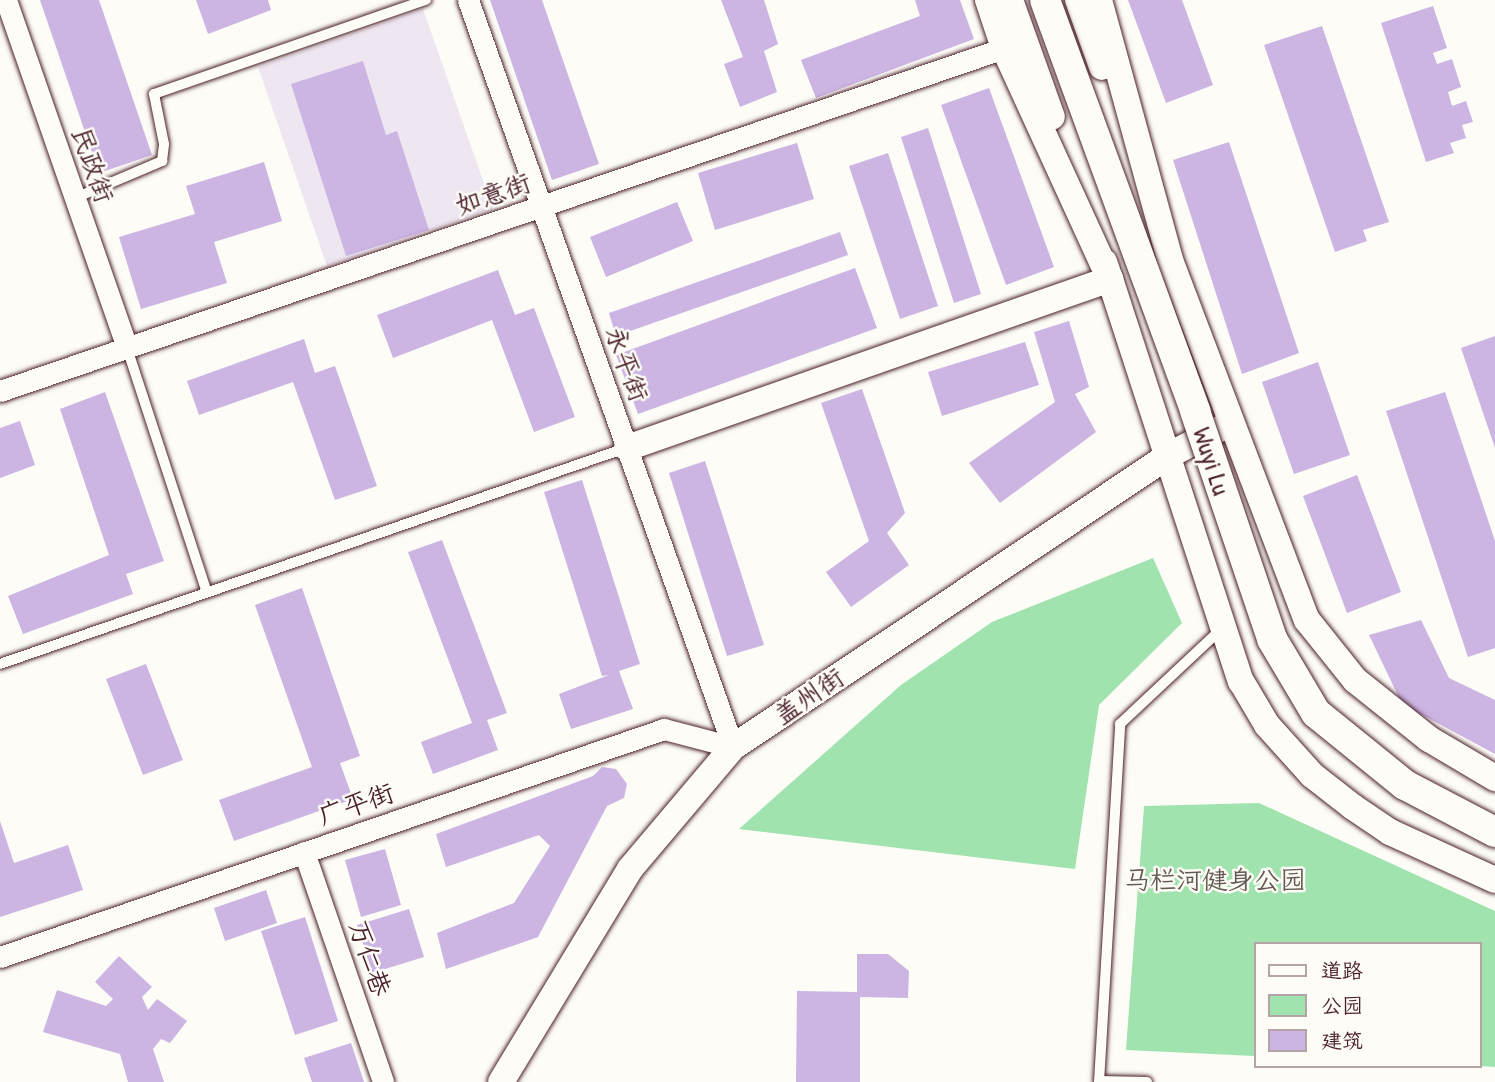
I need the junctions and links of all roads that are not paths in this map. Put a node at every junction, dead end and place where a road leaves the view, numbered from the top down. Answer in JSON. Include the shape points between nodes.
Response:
{"nodes":[{"id":1,"x":6,"y":0,"type":"edge"},
{"id":2,"x":426,"y":0,"type":"edge"},
{"id":3,"x":468,"y":0,"type":"edge"},
{"id":4,"x":988,"y":0,"type":"edge"},
{"id":5,"x":1010,"y":0,"type":"edge"},
{"id":6,"x":1045,"y":0,"type":"edge"},
{"id":7,"x":1079,"y":0,"type":"edge"},
{"id":8,"x":1099,"y":0,"type":"edge"},
{"id":9,"x":1004,"y":48,"type":"junction"},
{"id":10,"x":75,"y":198,"type":"junction"},
{"id":11,"x":541,"y":208,"type":"junction"},
{"id":12,"x":1170,"y":260,"type":"junction"},
{"id":13,"x":1110,"y":279,"type":"junction"},
{"id":14,"x":127,"y":348,"type":"junction"},
{"id":15,"x":0,"y":391,"type":"edge"},
{"id":16,"x":1229,"y":424,"type":"junction"},
{"id":17,"x":627,"y":448,"type":"junction"},
{"id":18,"x":1171,"y":454,"type":"junction"},
{"id":19,"x":206,"y":589,"type":"junction"},
{"id":20,"x":1220,"y":631,"type":"junction"},
{"id":21,"x":0,"y":664,"type":"edge"},
{"id":22,"x":733,"y":747,"type":"junction"},
{"id":23,"x":1495,"y":778,"type":"edge"},
{"id":24,"x":1495,"y":832,"type":"edge"},
{"id":25,"x":304,"y":852,"type":"junction"},
{"id":26,"x":1495,"y":880,"type":"edge"},
{"id":27,"x":0,"y":957,"type":"edge"},
{"id":28,"x":1099,"y":1081,"type":"edge"},
{"id":29,"x":383,"y":1082,"type":"edge"},
{"id":30,"x":501,"y":1082,"type":"edge"},
{"id":31,"x":1147,"y":1082,"type":"edge"}],
"edges":[{"from":1,"to":10,"type":"street","name":"民政街"},
{"from":2,"to":10,"type":"lane","via":[[154,94],[164,144],[162,161]]},
{"from":3,"to":11,"type":"street","name":"永平街"},
{"from":4,"to":9,"type":"street"},
{"from":5,"to":13,"type":"street"},
{"from":6,"to":24,"type":"main road","name":"Wuyi Lu","bridge":true,"via":[[1195,411],[1272,639],[1317,713],[1405,785]]},
{"from":7,"to":12,"type":"street"},
{"from":8,"to":12,"type":"street"},
{"from":9,"to":11,"type":"street","name":"如意街"},
{"from":9,"to":13,"type":"street"},
{"from":10,"to":14,"type":"street","name":"民政街"},
{"from":11,"to":14,"type":"street","name":"如意街"},
{"from":11,"to":17,"type":"street","name":"永平街"},
{"from":12,"to":16,"type":"street"},
{"from":13,"to":17,"type":"street"},
{"from":13,"to":18,"type":"street"},
{"from":14,"to":15,"type":"street","name":"如意街"},
{"from":14,"to":19,"type":"lane"},
{"from":16,"to":18,"type":"street","name":"盖州街"},
{"from":16,"to":23,"type":"street","via":[[1307,620],[1355,680],[1429,739]]},
{"from":17,"to":19,"type":"lane"},
{"from":17,"to":22,"type":"street","name":"永平街"},
{"from":18,"to":20,"type":"street"},
{"from":18,"to":22,"type":"street","name":"盖州街"},
{"from":19,"to":21,"type":"lane"},
{"from":20,"to":26,"type":"street","via":[[1266,725],[1312,775],[1390,832]]},
{"from":20,"to":28,"type":"lane","via":[[1120,724]]},
{"from":22,"to":25,"type":"street","name":"广平街","via":[[664,729]]},
{"from":22,"to":30,"type":"street","name":"盖州街","via":[[630,869]]},
{"from":25,"to":27,"type":"street","name":"广平街"},
{"from":25,"to":29,"type":"street","name":"万仁巷"},
{"from":28,"to":31,"type":"lane"}]}
